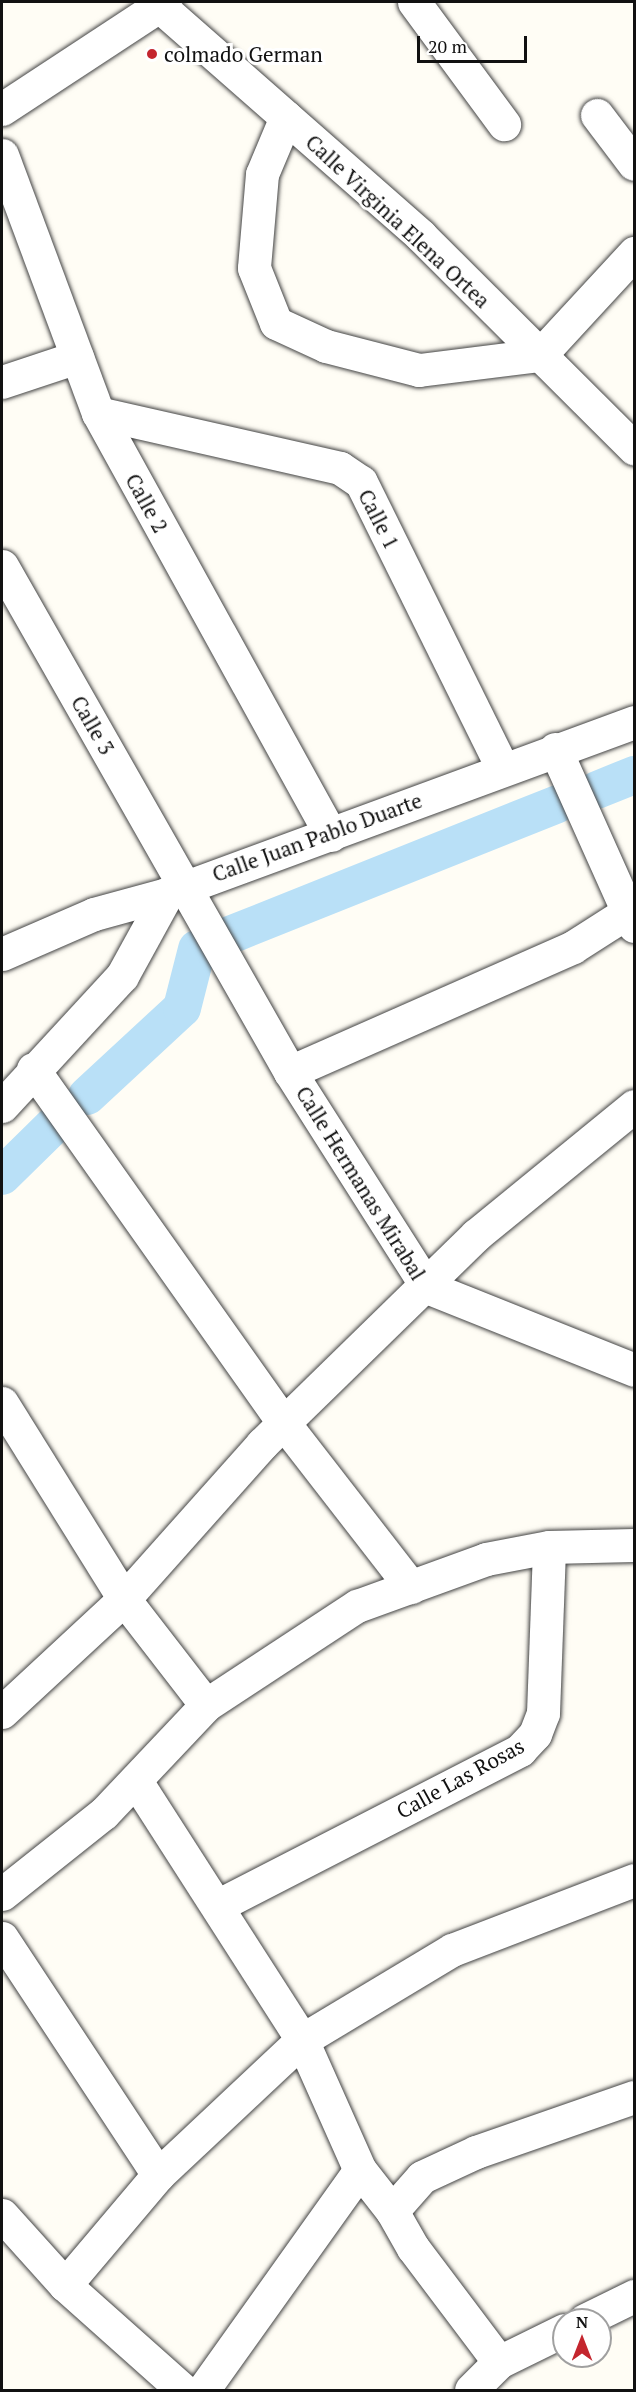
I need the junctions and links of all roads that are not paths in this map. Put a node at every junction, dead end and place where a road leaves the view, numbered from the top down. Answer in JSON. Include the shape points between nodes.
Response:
{"nodes":[{"id":1,"x":414,"y":2,"type":"edge"},
{"id":2,"x":160,"y":3,"type":"edge"},
{"id":3,"x":2,"y":109,"type":"edge"},
{"id":4,"x":597,"y":115,"type":"dead end"},
{"id":5,"x":286,"y":117,"type":"junction"},
{"id":6,"x":504,"y":124,"type":"dead end"},
{"id":7,"x":2,"y":155,"type":"edge"},
{"id":8,"x":634,"y":164,"type":"edge"},
{"id":9,"x":634,"y":254,"type":"edge"},
{"id":10,"x":540,"y":355,"type":"junction"},
{"id":11,"x":77,"y":357,"type":"junction"},
{"id":12,"x":2,"y":382,"type":"edge"},
{"id":13,"x":98,"y":413,"type":"junction"},
{"id":14,"x":634,"y":448,"type":"edge"},
{"id":15,"x":2,"y":566,"type":"edge"},
{"id":16,"x":634,"y":722,"type":"edge"},
{"id":17,"x":555,"y":749,"type":"junction"},
{"id":18,"x":503,"y":769,"type":"junction"},
{"id":19,"x":331,"y":835,"type":"junction"},
{"id":20,"x":176,"y":889,"type":"junction"},
{"id":21,"x":631,"y":915,"type":"edge"},
{"id":22,"x":7,"y":943,"type":"edge"},
{"id":23,"x":33,"y":1069,"type":"junction"},
{"id":24,"x":290,"y":1072,"type":"junction"},
{"id":25,"x":2,"y":1106,"type":"edge"},
{"id":26,"x":634,"y":1106,"type":"edge"},
{"id":27,"x":427,"y":1287,"type":"junction"},
{"id":28,"x":634,"y":1370,"type":"edge"},
{"id":29,"x":2,"y":1402,"type":"edge"},
{"id":30,"x":283,"y":1422,"type":"junction"},
{"id":31,"x":634,"y":1545,"type":"edge"},
{"id":32,"x":549,"y":1547,"type":"junction"},
{"id":33,"x":411,"y":1587,"type":"junction"},
{"id":34,"x":124,"y":1599,"type":"junction"},
{"id":35,"x":6,"y":1697,"type":"edge"},
{"id":36,"x":206,"y":1706,"type":"junction"},
{"id":37,"x":136,"y":1781,"type":"junction"},
{"id":38,"x":634,"y":1880,"type":"edge"},
{"id":39,"x":2,"y":1894,"type":"edge"},
{"id":40,"x":217,"y":1906,"type":"junction"},
{"id":41,"x":2,"y":1938,"type":"edge"},
{"id":42,"x":302,"y":2040,"type":"junction"},
{"id":43,"x":634,"y":2097,"type":"edge"},
{"id":44,"x":360,"y":2170,"type":"junction"},
{"id":45,"x":158,"y":2175,"type":"junction"},
{"id":46,"x":392,"y":2211,"type":"junction"},
{"id":47,"x":2,"y":2215,"type":"edge"},
{"id":48,"x":65,"y":2286,"type":"junction"},
{"id":49,"x":634,"y":2296,"type":"edge"},
{"id":50,"x":610,"y":2308,"type":"edge"},
{"id":51,"x":552,"y":2336,"type":"edge"},
{"id":52,"x":499,"y":2362,"type":"junction"},
{"id":53,"x":183,"y":2391,"type":"edge"},
{"id":54,"x":203,"y":2391,"type":"edge"},
{"id":55,"x":471,"y":2391,"type":"edge"}],
"edges":[{"from":1,"to":6,"type":"street"},
{"from":2,"to":3,"type":"street"},
{"from":2,"to":5,"type":"street","name":"Calle Virginia Elena Ortea"},
{"from":4,"to":8,"type":"street"},
{"from":5,"to":10,"type":"street","name":"Calle Virginia Elena Ortea","via":[[421,236]]},
{"from":5,"to":10,"type":"street","via":[[262,174],[255,224],[254,268],[276,323],[326,346],[419,370]]},
{"from":7,"to":11,"type":"street","name":"Calle 2"},
{"from":9,"to":10,"type":"street"},
{"from":10,"to":14,"type":"street","name":"Calle Virginia Elena Ortea"},
{"from":11,"to":12,"type":"street"},
{"from":11,"to":13,"type":"street","name":"Calle 2"},
{"from":13,"to":18,"type":"street","name":"Calle 1","via":[[340,468],[361,482]]},
{"from":13,"to":19,"type":"street","name":"Calle 2"},
{"from":15,"to":20,"type":"street","name":"Calle 3"},
{"from":16,"to":17,"type":"street","name":"Calle Juan Pablo Duarte"},
{"from":17,"to":18,"type":"street","name":"Calle Juan Pablo Duarte"},
{"from":17,"to":21,"type":"street"},
{"from":18,"to":19,"type":"street","name":"Calle Juan Pablo Duarte"},
{"from":19,"to":20,"type":"street","name":"Calle Juan Pablo Duarte"},
{"from":20,"to":22,"type":"street","name":"Calle Juan Pablo Duarte"},
{"from":20,"to":23,"type":"street","via":[[122,976]]},
{"from":20,"to":24,"type":"street","name":"Calle Hermanas Mirabal"},
{"from":21,"to":24,"type":"street","via":[[573,947]]},
{"from":23,"to":25,"type":"street"},
{"from":23,"to":30,"type":"street"},
{"from":24,"to":27,"type":"street","name":"Calle Hermanas Mirabal"},
{"from":26,"to":27,"type":"street","via":[[476,1235]]},
{"from":27,"to":28,"type":"street","name":"Calle Hermanas Mirabal"},
{"from":27,"to":30,"type":"street"},
{"from":29,"to":34,"type":"street"},
{"from":30,"to":33,"type":"street"},
{"from":30,"to":34,"type":"street"},
{"from":31,"to":32,"type":"street"},
{"from":32,"to":33,"type":"street","via":[[486,1559]]},
{"from":32,"to":40,"type":"street","name":"Calle Las Rosas","via":[[543,1713],[535,1734],[520,1750]]},
{"from":33,"to":36,"type":"street","via":[[357,1606]]},
{"from":34,"to":35,"type":"street"},
{"from":34,"to":36,"type":"street"},
{"from":36,"to":37,"type":"street"},
{"from":37,"to":39,"type":"street"},
{"from":37,"to":40,"type":"street"},
{"from":38,"to":42,"type":"street","via":[[452,1950]]},
{"from":40,"to":42,"type":"street"},
{"from":41,"to":45,"type":"street"},
{"from":42,"to":44,"type":"street"},
{"from":42,"to":45,"type":"street"},
{"from":43,"to":46,"type":"street","via":[[476,2152],[422,2177]]},
{"from":44,"to":46,"type":"street"},
{"from":44,"to":54,"type":"street"},
{"from":45,"to":48,"type":"street"},
{"from":46,"to":52,"type":"street","via":[[413,2248]]},
{"from":47,"to":48,"type":"street"},
{"from":48,"to":53,"type":"street"},
{"from":49,"to":50,"type":"street"},
{"from":51,"to":52,"type":"street"},
{"from":52,"to":55,"type":"street"}]}
